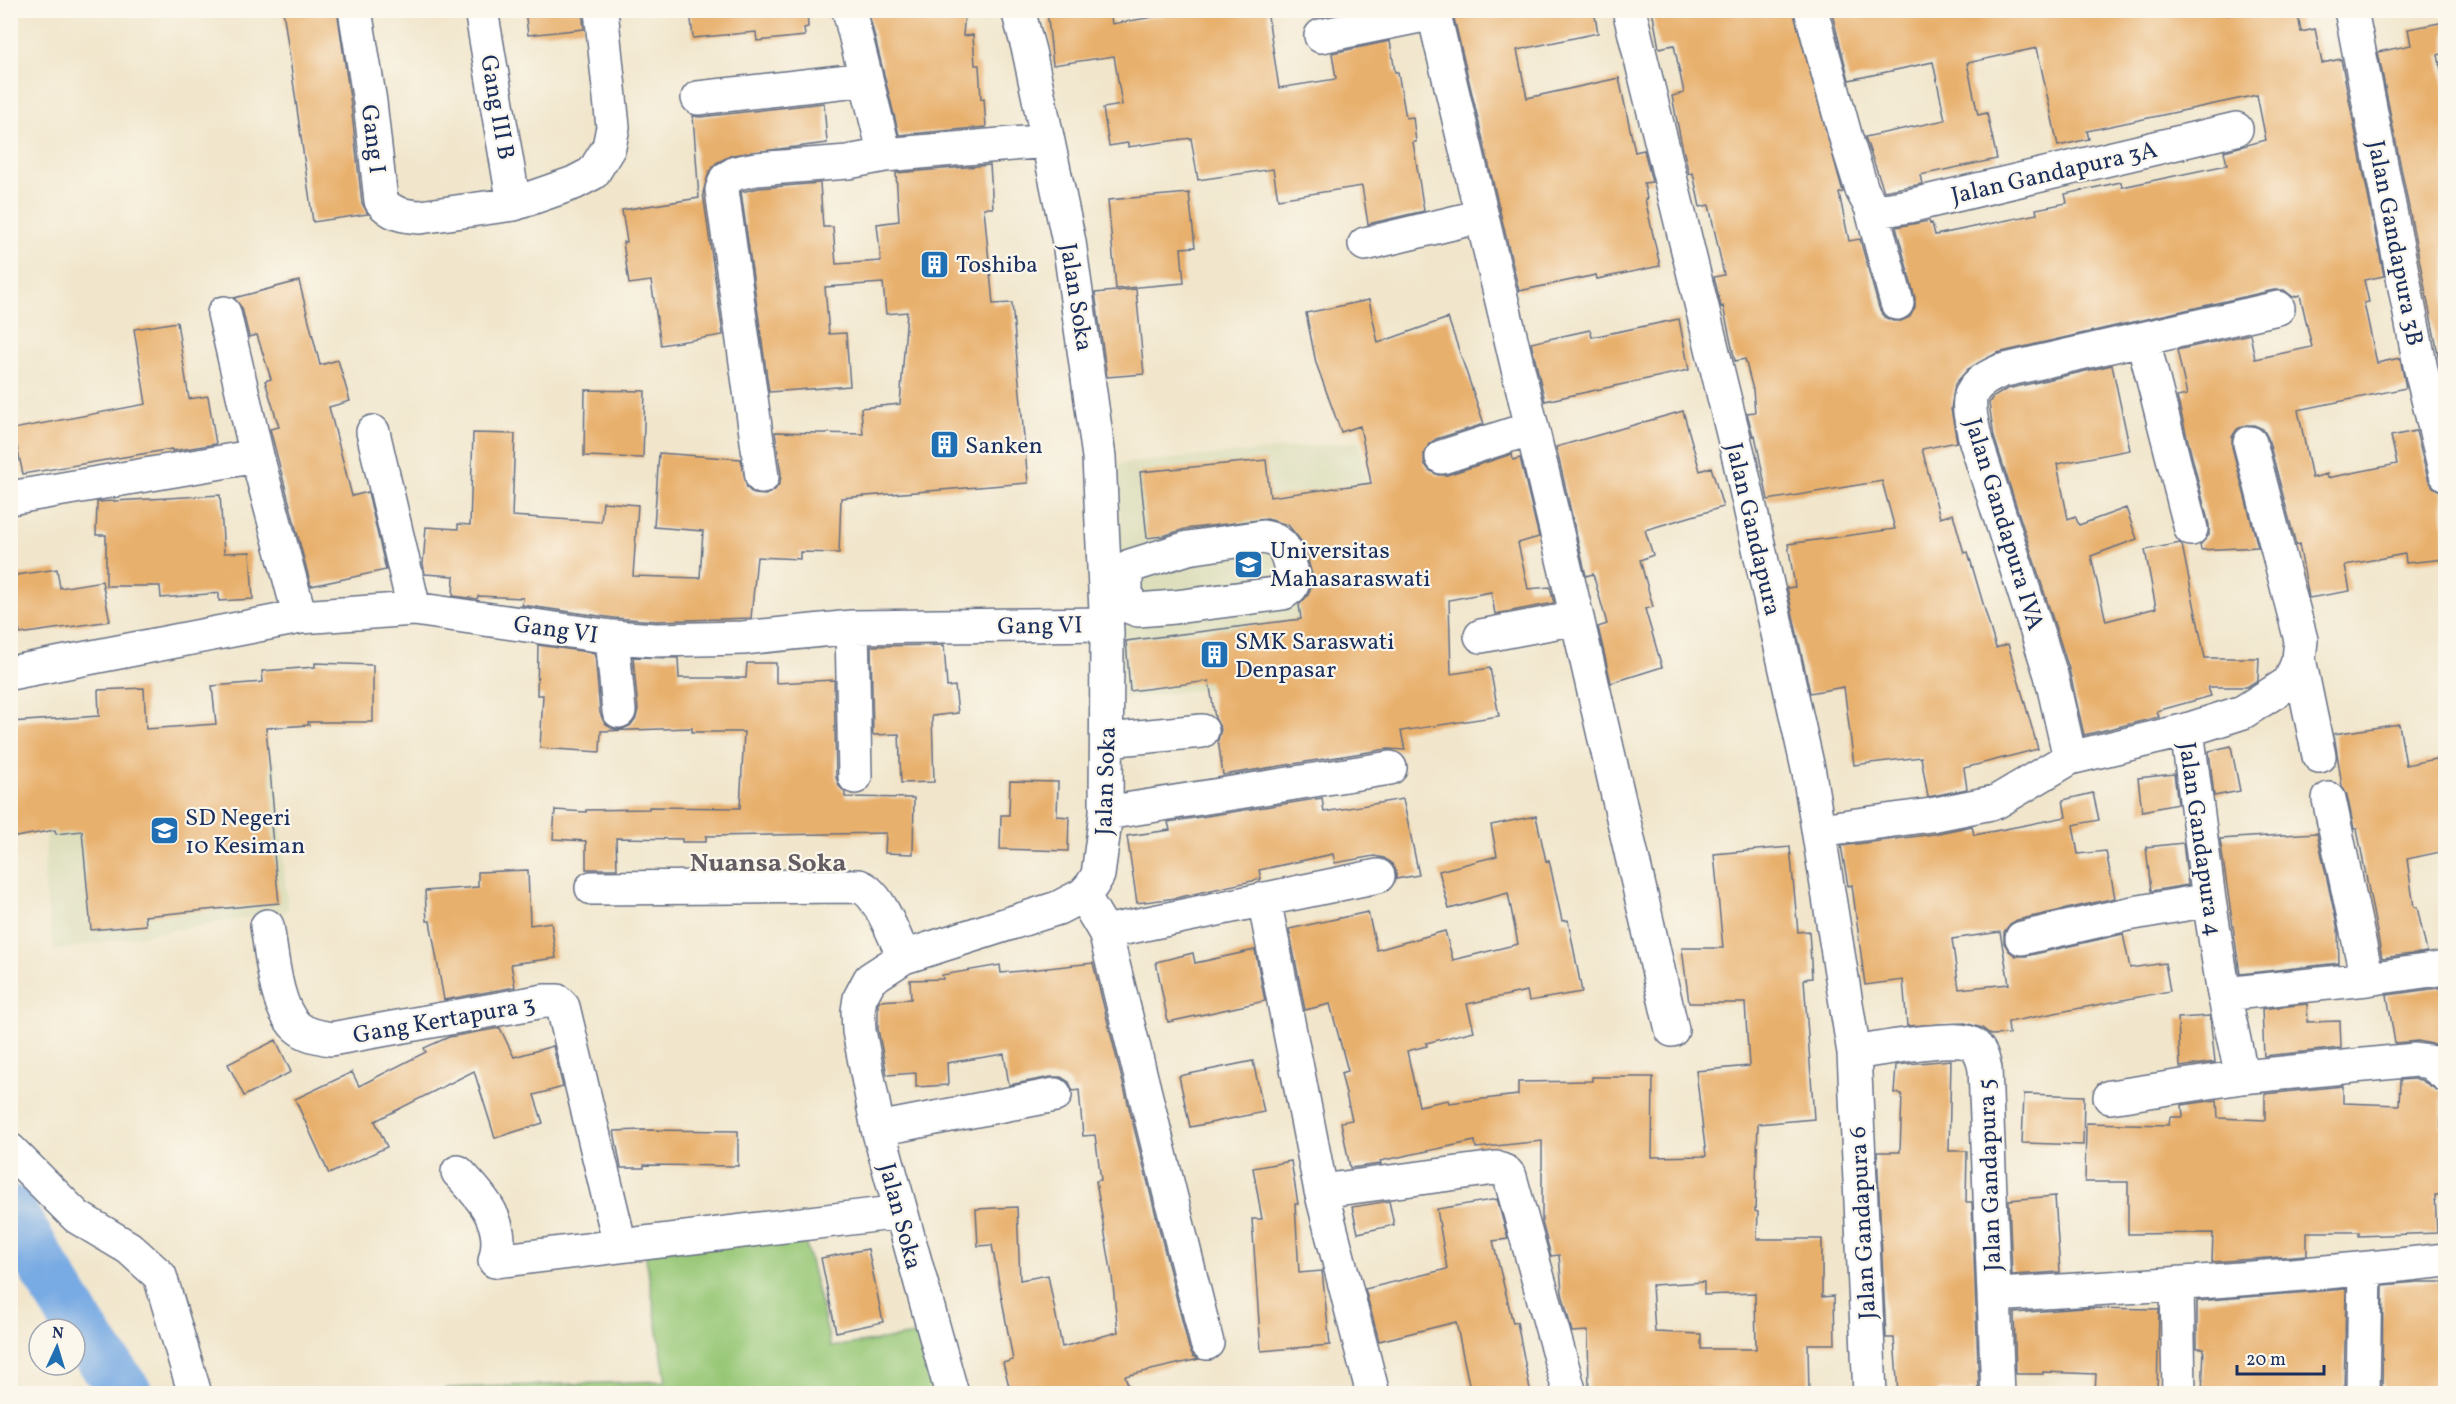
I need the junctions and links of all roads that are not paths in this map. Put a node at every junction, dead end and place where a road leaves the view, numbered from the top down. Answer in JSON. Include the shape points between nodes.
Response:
{"nodes":[{"id":1,"x":356,"y":10,"type":"edge"},
{"id":2,"x":481,"y":10,"type":"edge"},
{"id":3,"x":601,"y":10,"type":"edge"},
{"id":4,"x":849,"y":10,"type":"edge"},
{"id":5,"x":1018,"y":10,"type":"edge"},
{"id":6,"x":1629,"y":10,"type":"edge"},
{"id":7,"x":1811,"y":10,"type":"edge"},
{"id":8,"x":2351,"y":10,"type":"edge"},
{"id":9,"x":1433,"y":12,"type":"edge"},
{"id":10,"x":1321,"y":36,"type":"dead end"},
{"id":11,"x":866,"y":80,"type":"junction"},
{"id":12,"x":698,"y":98,"type":"dead end"},
{"id":13,"x":2236,"y":129,"type":"dead end"},
{"id":14,"x":1047,"y":141,"type":"junction"},
{"id":15,"x":885,"y":155,"type":"junction"},
{"id":16,"x":514,"y":204,"type":"junction"},
{"id":17,"x":1871,"y":207,"type":"junction"},
{"id":18,"x":1482,"y":216,"type":"junction"},
{"id":19,"x":1365,"y":244,"type":"dead end"},
{"id":20,"x":1897,"y":303,"type":"dead end"},
{"id":21,"x":2278,"y":308,"type":"dead end"},
{"id":22,"x":224,"y":313,"type":"dead end"},
{"id":23,"x":2143,"y":340,"type":"junction"},
{"id":24,"x":1532,"y":428,"type":"junction"},
{"id":25,"x":373,"y":432,"type":"dead end"},
{"id":26,"x":2250,"y":443,"type":"dead end"},
{"id":27,"x":256,"y":456,"type":"junction"},
{"id":28,"x":1442,"y":457,"type":"dead end"},
{"id":29,"x":2445,"y":474,"type":"edge"},
{"id":30,"x":762,"y":477,"type":"dead end"},
{"id":31,"x":10,"y":498,"type":"edge"},
{"id":32,"x":2190,"y":529,"type":"dead end"},
{"id":33,"x":1112,"y":603,"type":"junction"},
{"id":34,"x":414,"y":609,"type":"junction"},
{"id":35,"x":300,"y":617,"type":"junction"},
{"id":36,"x":1577,"y":618,"type":"junction"},
{"id":37,"x":852,"y":627,"type":"junction"},
{"id":38,"x":1481,"y":636,"type":"dead end"},
{"id":39,"x":612,"y":637,"type":"junction"},
{"id":40,"x":2299,"y":659,"type":"junction"},
{"id":41,"x":10,"y":673,"type":"edge"},
{"id":42,"x":620,"y":711,"type":"dead end"},
{"id":43,"x":2187,"y":730,"type":"junction"},
{"id":44,"x":1202,"y":731,"type":"dead end"},
{"id":45,"x":1107,"y":740,"type":"junction"},
{"id":46,"x":2319,"y":756,"type":"dead end"},
{"id":47,"x":2070,"y":758,"type":"junction"},
{"id":48,"x":1390,"y":768,"type":"dead end"},
{"id":49,"x":855,"y":777,"type":"dead end"},
{"id":50,"x":2329,"y":799,"type":"dead end"},
{"id":51,"x":1106,"y":813,"type":"junction"},
{"id":52,"x":1819,"y":830,"type":"junction"},
{"id":53,"x":1378,"y":876,"type":"dead end"},
{"id":54,"x":592,"y":888,"type":"dead end"},
{"id":55,"x":1083,"y":895,"type":"junction"},
{"id":56,"x":1264,"y":899,"type":"junction"},
{"id":57,"x":2209,"y":900,"type":"junction"},
{"id":58,"x":267,"y":926,"type":"dead end"},
{"id":59,"x":1105,"y":932,"type":"junction"},
{"id":60,"x":2022,"y":938,"type":"dead end"},
{"id":61,"x":904,"y":957,"type":"junction"},
{"id":62,"x":2445,"y":968,"type":"edge"},
{"id":63,"x":2367,"y":979,"type":"junction"},
{"id":64,"x":2224,"y":994,"type":"junction"},
{"id":65,"x":1672,"y":1030,"type":"dead end"},
{"id":66,"x":1854,"y":1053,"type":"junction"},
{"id":67,"x":2445,"y":1075,"type":"edge"},
{"id":68,"x":2242,"y":1077,"type":"junction"},
{"id":69,"x":1054,"y":1095,"type":"dead end"},
{"id":70,"x":2110,"y":1097,"type":"dead end"},
{"id":71,"x":878,"y":1129,"type":"junction"},
{"id":72,"x":10,"y":1150,"type":"edge"},
{"id":73,"x":458,"y":1172,"type":"dead end"},
{"id":74,"x":1321,"y":1191,"type":"junction"},
{"id":75,"x":900,"y":1212,"type":"junction"},
{"id":76,"x":620,"y":1245,"type":"junction"},
{"id":77,"x":2445,"y":1260,"type":"edge"},
{"id":78,"x":2365,"y":1269,"type":"junction"},
{"id":79,"x":2177,"y":1284,"type":"junction"},
{"id":80,"x":1994,"y":1295,"type":"junction"},
{"id":81,"x":1207,"y":1343,"type":"dead end"},
{"id":82,"x":195,"y":1394,"type":"edge"},
{"id":83,"x":952,"y":1394,"type":"edge"},
{"id":84,"x":1373,"y":1394,"type":"edge"},
{"id":85,"x":1570,"y":1394,"type":"edge"},
{"id":86,"x":1870,"y":1394,"type":"edge"},
{"id":87,"x":1998,"y":1394,"type":"edge"},
{"id":88,"x":2179,"y":1394,"type":"edge"},
{"id":89,"x":2363,"y":1394,"type":"edge"}],
"edges":[{"from":1,"to":16,"type":"street","name":"Gang I","via":[[381,201],[388,210],[420,217]]},
{"from":2,"to":16,"type":"street","name":"Gang III B"},
{"from":3,"to":16,"type":"street","via":[[613,127],[609,147],[593,173]]},
{"from":4,"to":11,"type":"street"},
{"from":5,"to":14,"type":"street","name":"Jalan Soka"},
{"from":6,"to":52,"type":"street","name":"Jalan Gandapura","via":[[1739,458]]},
{"from":7,"to":17,"type":"street","via":[[1847,142]]},
{"from":8,"to":29,"type":"street","name":"Jalan Gandapura 3B"},
{"from":9,"to":10,"type":"street"},
{"from":9,"to":18,"type":"street"},
{"from":11,"to":12,"type":"street"},
{"from":11,"to":15,"type":"street"},
{"from":13,"to":17,"type":"street","name":"Jalan Gandapura 3A","via":[[1909,206],[1884,210]]},
{"from":14,"to":15,"type":"street"},
{"from":14,"to":33,"type":"street","name":"Jalan Soka","via":[[1069,242],[1086,356]]},
{"from":15,"to":30,"type":"street","via":[[736,173],[726,179],[722,190]]},
{"from":17,"to":20,"type":"street"},
{"from":18,"to":19,"type":"street"},
{"from":18,"to":24,"type":"street"},
{"from":21,"to":23,"type":"street","name":"Jalan Gandapura IVA"},
{"from":22,"to":27,"type":"street"},
{"from":23,"to":32,"type":"street"},
{"from":23,"to":47,"type":"street","name":"Jalan Gandapura IVA","via":[[2001,371],[1982,379],[1970,399],[1976,442],[2051,675]]},
{"from":24,"to":28,"type":"street"},
{"from":24,"to":36,"type":"street"},
{"from":25,"to":34,"type":"street"},
{"from":26,"to":40,"type":"street","via":[[2301,640]]},
{"from":27,"to":31,"type":"street"},
{"from":27,"to":35,"type":"street"},
{"from":33,"to":37,"type":"street","name":"Gang VI"},
{"from":33,"to":45,"type":"street","name":"Jalan Soka"},
{"from":34,"to":35,"type":"street","name":"Gang VI"},
{"from":34,"to":39,"type":"street","name":"Gang VI"},
{"from":35,"to":41,"type":"street","name":"Gang VI"},
{"from":36,"to":38,"type":"street"},
{"from":36,"to":65,"type":"street"},
{"from":37,"to":39,"type":"street","name":"Gang VI","via":[[743,638]]},
{"from":37,"to":49,"type":"street"},
{"from":39,"to":42,"type":"street"},
{"from":40,"to":43,"type":"street","via":[[2290,682],[2272,695],[2243,712]]},
{"from":40,"to":46,"type":"street"},
{"from":43,"to":47,"type":"street","name":"Jalan Gandapura 4"},
{"from":43,"to":57,"type":"street","name":"Jalan Gandapura 4"},
{"from":44,"to":45,"type":"street"},
{"from":45,"to":51,"type":"street","name":"Jalan Soka"},
{"from":47,"to":52,"type":"street","name":"Jalan Gandapura 4","via":[[1995,802]]},
{"from":48,"to":51,"type":"street"},
{"from":50,"to":63,"type":"street"},
{"from":51,"to":55,"type":"street","name":"Jalan Soka","via":[[1098,875]]},
{"from":52,"to":66,"type":"street","name":"Jalan Gandapura"},
{"from":53,"to":56,"type":"street"},
{"from":54,"to":61,"type":"street","via":[[859,886],[875,897]]},
{"from":55,"to":59,"type":"street"},
{"from":55,"to":61,"type":"street","name":"Jalan Soka","via":[[1058,908]]},
{"from":56,"to":59,"type":"street"},
{"from":56,"to":74,"type":"street"},
{"from":57,"to":60,"type":"street"},
{"from":57,"to":64,"type":"street","name":"Jalan Gandapura 4"},
{"from":58,"to":76,"type":"street","name":"Gang Kertapura 3","via":[[284,1007],[297,1027],[314,1036],[331,1039],[544,1001],[557,1001],[564,1007]]},
{"from":59,"to":81,"type":"street"},
{"from":61,"to":71,"type":"street","name":"Jalan Soka","via":[[870,979],[858,1011]]},
{"from":62,"to":63,"type":"street"},
{"from":63,"to":64,"type":"street"},
{"from":64,"to":68,"type":"street","name":"Jalan Gandapura 4"},
{"from":66,"to":80,"type":"street","name":"Jalan Gandapura 5","via":[[1964,1040],[1981,1053],[1985,1069]]},
{"from":66,"to":86,"type":"street","name":"Jalan Gandapura 6"},
{"from":67,"to":68,"type":"street","via":[[2429,1062],[2415,1060]]},
{"from":68,"to":70,"type":"street"},
{"from":69,"to":71,"type":"street"},
{"from":71,"to":75,"type":"street","name":"Jalan Soka"},
{"from":72,"to":82,"type":"street","via":[[77,1217],[129,1248],[160,1276]]},
{"from":73,"to":76,"type":"street","via":[[483,1197],[494,1222],[500,1245],[495,1261]]},
{"from":74,"to":84,"type":"street"},
{"from":74,"to":85,"type":"street","via":[[1496,1168],[1506,1172]]},
{"from":75,"to":76,"type":"street"},
{"from":75,"to":83,"type":"street","name":"Jalan Soka"},
{"from":77,"to":78,"type":"street"},
{"from":78,"to":79,"type":"street"},
{"from":78,"to":89,"type":"street"},
{"from":79,"to":80,"type":"street"},
{"from":79,"to":88,"type":"street"},
{"from":80,"to":87,"type":"street","name":"Jalan Gandapura 5"}]}
